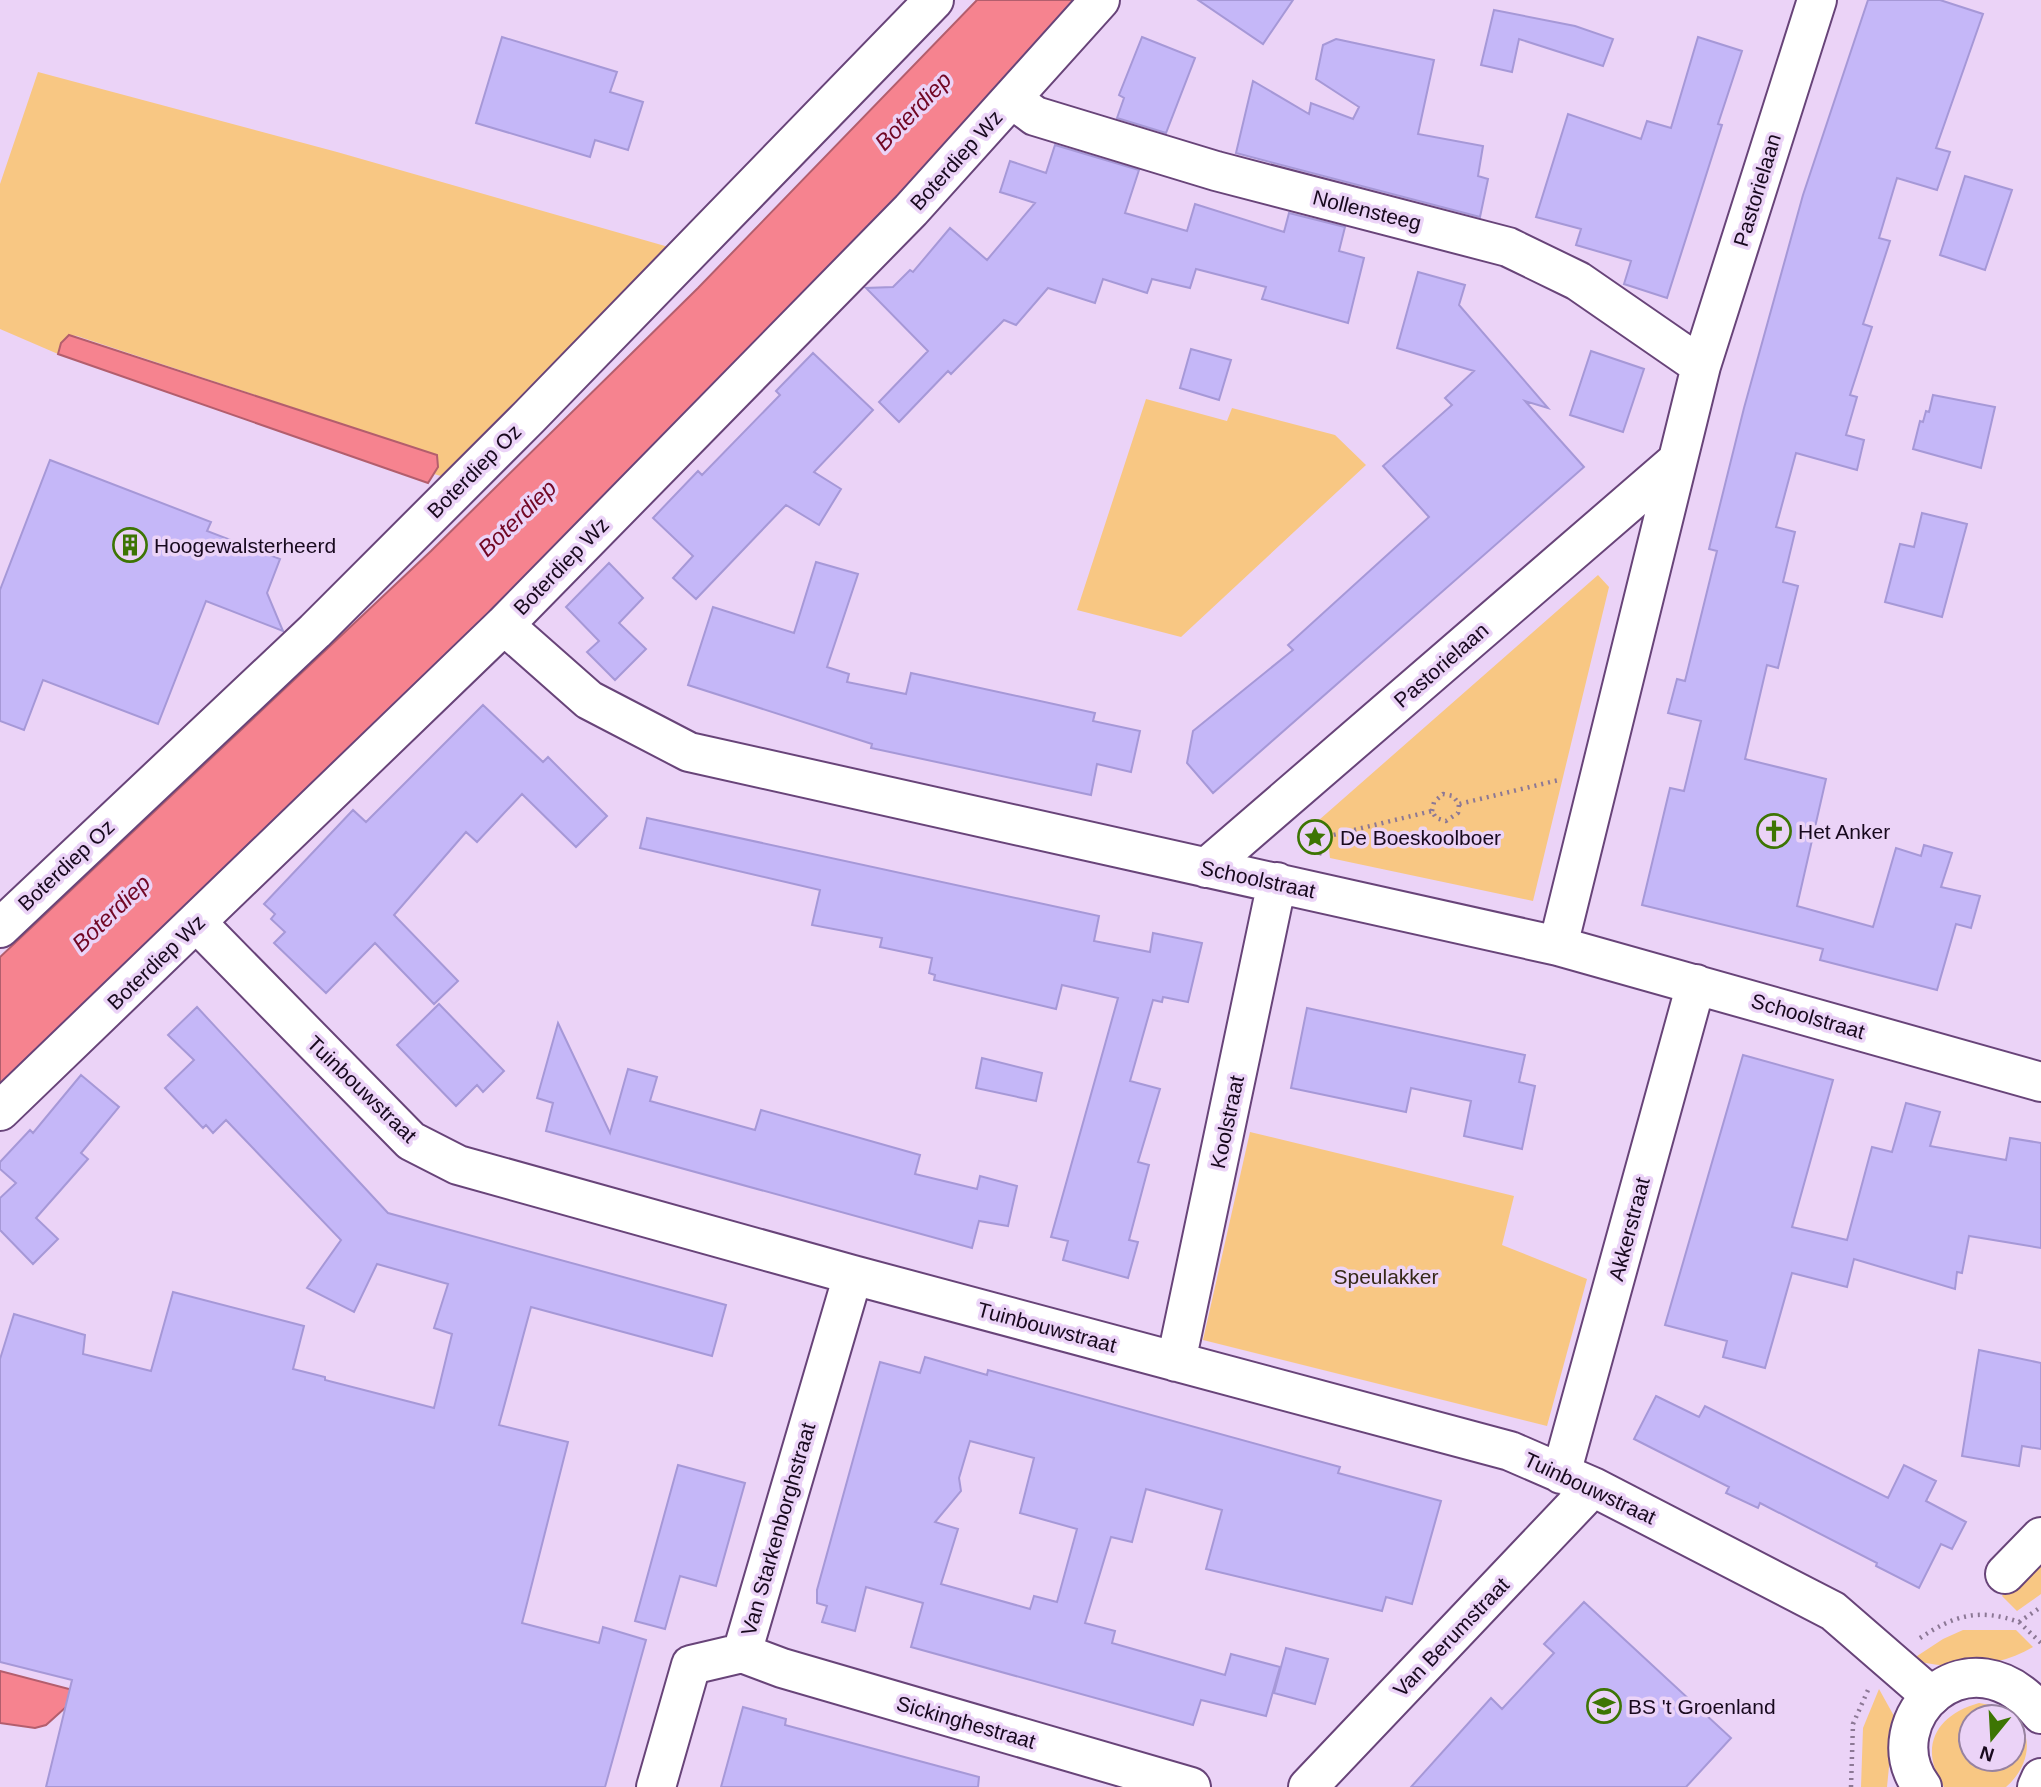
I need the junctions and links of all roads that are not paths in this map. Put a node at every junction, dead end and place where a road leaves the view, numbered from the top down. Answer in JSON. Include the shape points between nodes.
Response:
{"nodes":[{"id":1,"x":934,"y":0,"type":"edge"},
{"id":2,"x":1101,"y":0,"type":"edge"},
{"id":3,"x":1817,"y":0,"type":"edge"},
{"id":4,"x":1012,"y":99,"type":"junction"},
{"id":5,"x":1701,"y":366,"type":"junction"},
{"id":6,"x":1676,"y":462,"type":"junction"},
{"id":7,"x":503,"y":625,"type":"junction"},
{"id":8,"x":1206,"y":868,"type":"junction"},
{"id":9,"x":1293,"y":886,"type":"junction"},
{"id":10,"x":197,"y":923,"type":"junction"},
{"id":11,"x":0,"y":928,"type":"edge"},
{"id":12,"x":1558,"y":946,"type":"junction"},
{"id":13,"x":1696,"y":984,"type":"junction"},
{"id":14,"x":2041,"y":1082,"type":"edge"},
{"id":15,"x":0,"y":1111,"type":"edge"},
{"id":16,"x":853,"y":1275,"type":"junction"},
{"id":17,"x":1177,"y":1362,"type":"junction"},
{"id":18,"x":1577,"y":1480,"type":"junction"},
{"id":19,"x":2041,"y":1537,"type":"edge"},
{"id":20,"x":2005,"y":1574,"type":"dead end"},
{"id":21,"x":742,"y":1653,"type":"junction"},
{"id":22,"x":1931,"y":1696,"type":"junction"},
{"id":23,"x":2036,"y":1696,"type":"edge"},
{"id":24,"x":2041,"y":1778,"type":"edge"},
{"id":25,"x":656,"y":1787,"type":"edge"},
{"id":26,"x":1191,"y":1787,"type":"edge"},
{"id":27,"x":1308,"y":1787,"type":"edge"},
{"id":28,"x":1922,"y":1787,"type":"edge"},
{"id":29,"x":2036,"y":1787,"type":"edge"}],
"edges":[{"from":1,"to":11,"type":"street","name":"Boterdiep Oz","via":[[325,621]]},
{"from":2,"to":4,"type":"street","name":"Boterdiep Wz"},
{"from":3,"to":5,"type":"street","name":"Pastorielaan"},
{"from":4,"to":5,"type":"street","name":"Nollensteeg","via":[[1035,116],[1216,171],[1508,247],[1577,281]]},
{"from":4,"to":7,"type":"street","name":"Boterdiep Wz","via":[[911,210]]},
{"from":5,"to":6,"type":"street","name":"Pastorielaan"},
{"from":6,"to":8,"type":"street","name":"Pastorielaan"},
{"from":6,"to":12,"type":"street","name":"Pastorielaan"},
{"from":7,"to":8,"type":"street","name":"Schoolstraat","via":[[589,700],[690,752]]},
{"from":7,"to":10,"type":"street","name":"Boterdiep Wz"},
{"from":8,"to":9,"type":"street","name":"Schoolstraat"},
{"from":9,"to":12,"type":"street","name":"Schoolstraat"},
{"from":9,"to":17,"type":"street","name":"Koolstraat"},
{"from":10,"to":15,"type":"street","name":"Boterdiep Wz"},
{"from":10,"to":16,"type":"street","name":"Tuinbouwstraat","via":[[411,1141],[458,1164]]},
{"from":12,"to":13,"type":"street","name":"Schoolstraat"},
{"from":13,"to":14,"type":"street","name":"Schoolstraat"},
{"from":13,"to":18,"type":"street","name":"Akkerstraat"},
{"from":16,"to":17,"type":"street","name":"Tuinbouwstraat"},
{"from":16,"to":21,"type":"street","name":"Van Starkenborghstraat"},
{"from":17,"to":18,"type":"street","name":"Tuinbouwstraat","via":[[1510,1451]]},
{"from":18,"to":22,"type":"street","name":"Tuinbouwstraat","via":[[1833,1611]]},
{"from":18,"to":27,"type":"street","name":"Van Berumstraat"},
{"from":19,"to":20,"type":"street"},
{"from":21,"to":25,"type":"street","name":"Van Starkenborghstraat","via":[[691,1665]]},
{"from":21,"to":26,"type":"street","name":"Sickinghestraat"},
{"from":22,"to":23,"type":"street","via":[[1947,1684],[1988,1677]]},
{"from":22,"to":28,"type":"street","via":[[1911,1728],[1909,1747],[1911,1766]]},
{"from":24,"to":29,"type":"street"}]}
